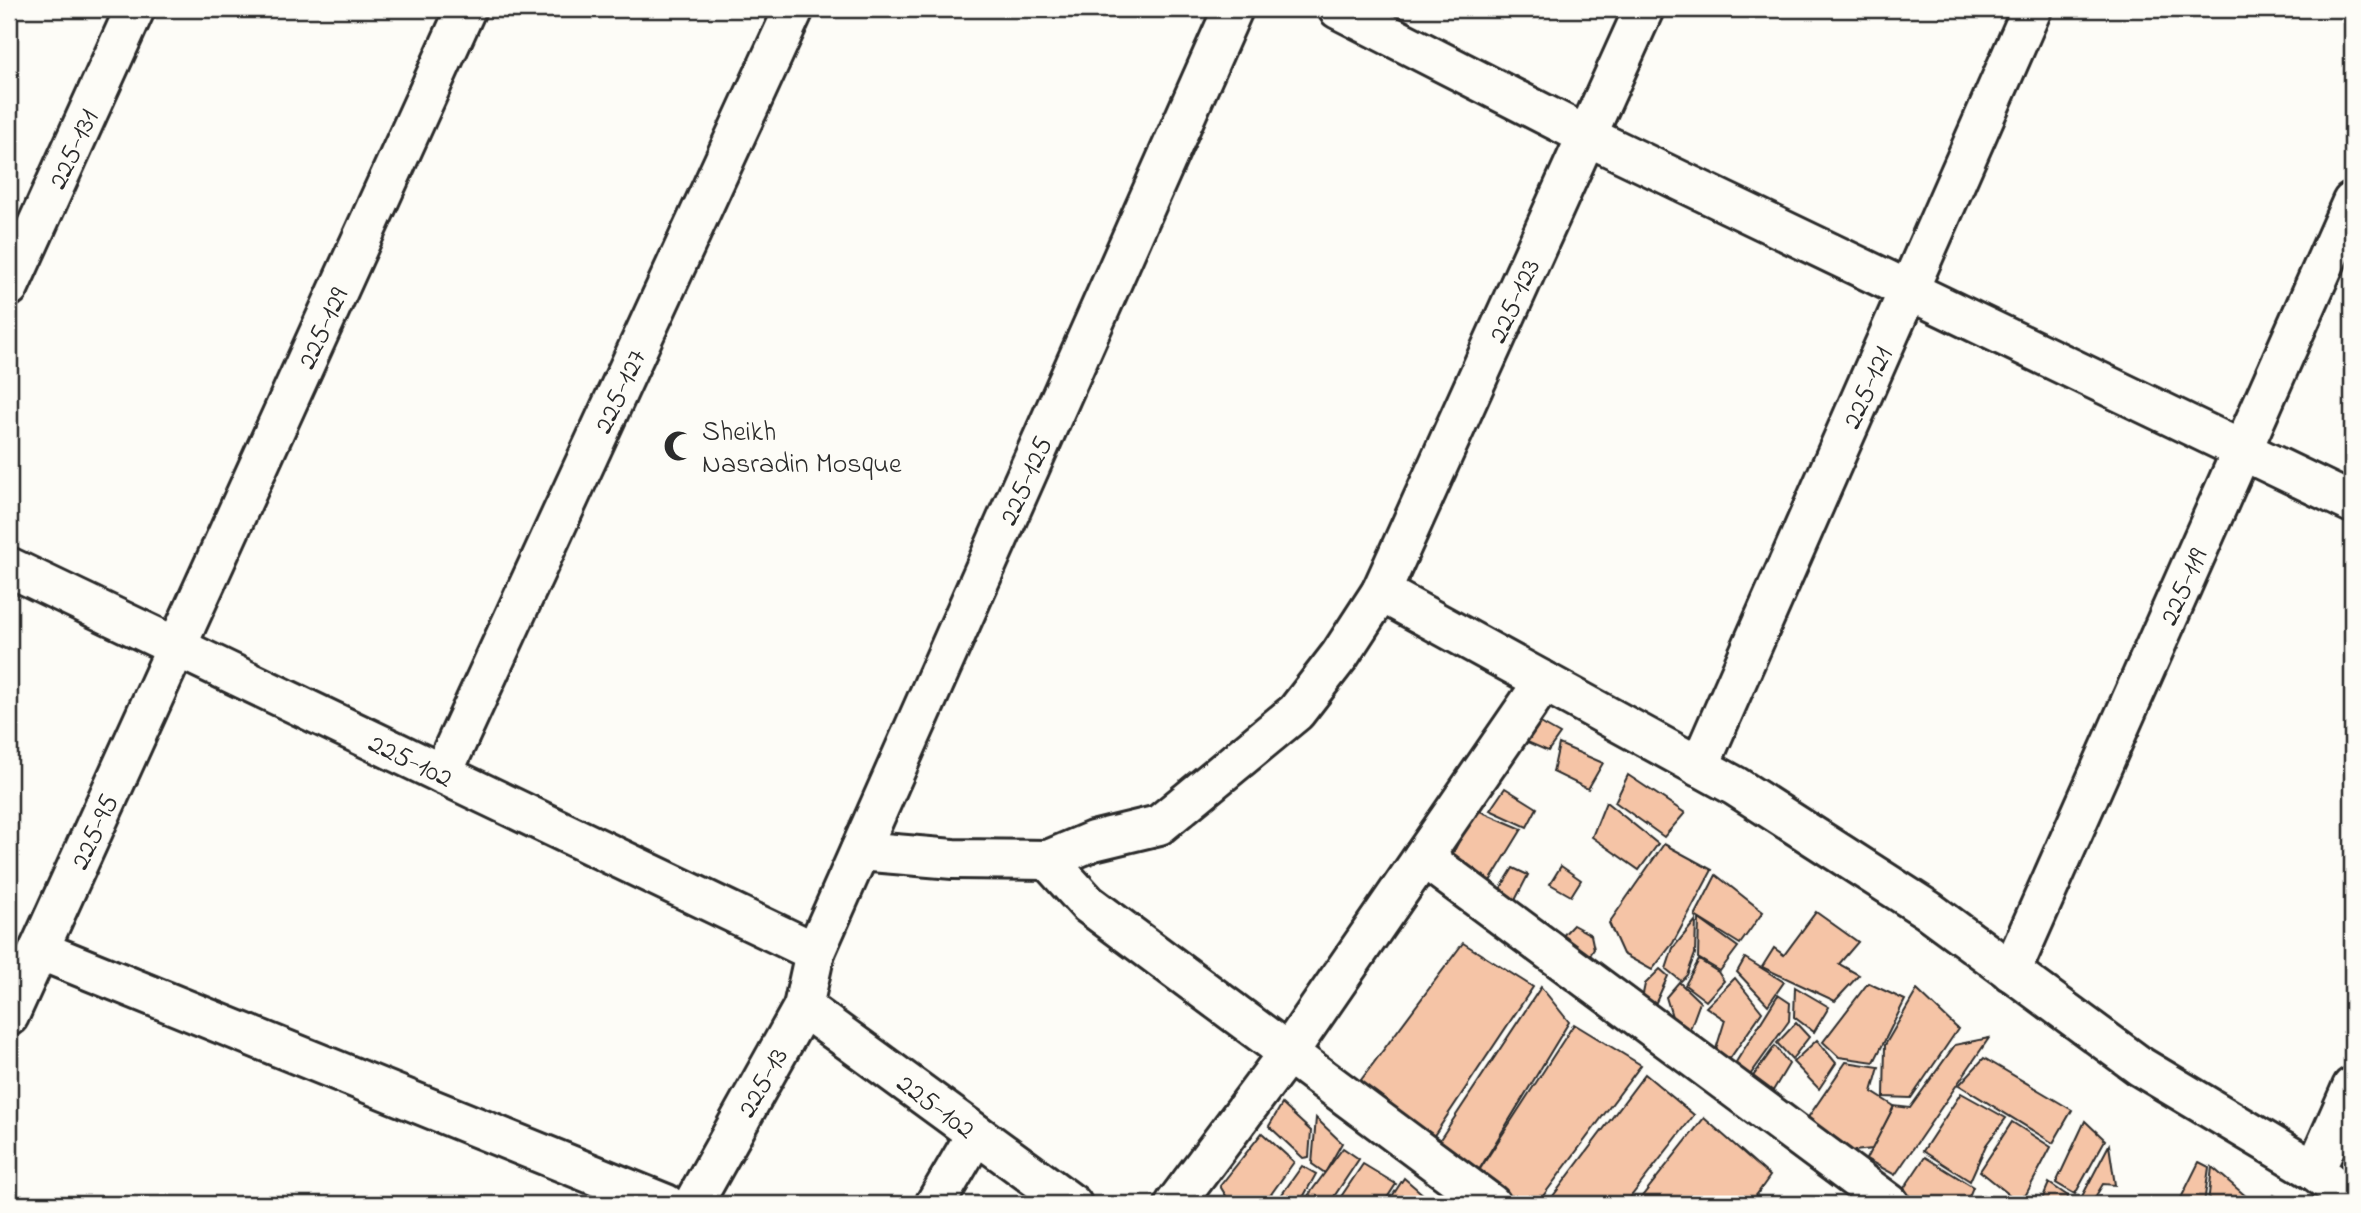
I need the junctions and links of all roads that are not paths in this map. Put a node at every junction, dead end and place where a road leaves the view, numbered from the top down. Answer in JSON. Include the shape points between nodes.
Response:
{"nodes":[{"id":1,"x":135,"y":9,"type":"edge"},
{"id":2,"x":466,"y":9,"type":"edge"},
{"id":3,"x":794,"y":9,"type":"edge"},
{"id":4,"x":1233,"y":9,"type":"edge"},
{"id":5,"x":1338,"y":9,"type":"edge"},
{"id":6,"x":1644,"y":9,"type":"edge"},
{"id":7,"x":2032,"y":9,"type":"edge"},
{"id":8,"x":1587,"y":136,"type":"junction"},
{"id":9,"x":2352,"y":202,"type":"edge"},
{"id":10,"x":9,"y":287,"type":"edge"},
{"id":11,"x":1908,"y":291,"type":"junction"},
{"id":12,"x":2241,"y":451,"type":"junction"},
{"id":13,"x":2352,"y":503,"type":"edge"},
{"id":14,"x":9,"y":567,"type":"edge"},
{"id":15,"x":1381,"y":592,"type":"junction"},
{"id":16,"x":176,"y":648,"type":"junction"},
{"id":17,"x":1544,"y":681,"type":"junction"},
{"id":18,"x":1699,"y":767,"type":"junction"},
{"id":19,"x":442,"y":774,"type":"junction"},
{"id":20,"x":860,"y":851,"type":"junction"},
{"id":21,"x":1423,"y":857,"type":"junction"},
{"id":22,"x":1048,"y":860,"type":"junction"},
{"id":23,"x":39,"y":950,"type":"junction"},
{"id":24,"x":814,"y":952,"type":"junction"},
{"id":25,"x":2011,"y":971,"type":"junction"},
{"id":26,"x":803,"y":1007,"type":"junction"},
{"id":27,"x":9,"y":1016,"type":"edge"},
{"id":28,"x":1288,"y":1053,"type":"junction"},
{"id":29,"x":2352,"y":1087,"type":"edge"},
{"id":30,"x":976,"y":1134,"type":"junction"},
{"id":31,"x":2315,"y":1171,"type":"junction"},
{"id":32,"x":2352,"y":1200,"type":"edge"},
{"id":33,"x":666,"y":1204,"type":"edge"},
{"id":34,"x":693,"y":1204,"type":"edge"},
{"id":35,"x":935,"y":1204,"type":"edge"},
{"id":36,"x":1072,"y":1204,"type":"edge"},
{"id":37,"x":1175,"y":1204,"type":"edge"},
{"id":38,"x":1491,"y":1204,"type":"edge"},
{"id":39,"x":1890,"y":1204,"type":"edge"}],
"edges":[{"from":1,"to":10,"type":"street","name":"225-131"},
{"from":2,"to":16,"type":"street","name":"225-129"},
{"from":3,"to":19,"type":"street","name":"225-127"},
{"from":4,"to":20,"type":"street","name":"225-125"},
{"from":5,"to":8,"type":"street"},
{"from":6,"to":8,"type":"street","name":"225-123"},
{"from":7,"to":11,"type":"street","name":"225-121"},
{"from":8,"to":11,"type":"street"},
{"from":8,"to":15,"type":"street","name":"225-123"},
{"from":9,"to":12,"type":"street","name":"225-119"},
{"from":11,"to":12,"type":"street"},
{"from":11,"to":18,"type":"street","name":"225-121"},
{"from":12,"to":13,"type":"street"},
{"from":12,"to":25,"type":"street","name":"225-119"},
{"from":14,"to":16,"type":"street","name":"225-102"},
{"from":15,"to":17,"type":"street"},
{"from":15,"to":22,"type":"street","name":"225-123","via":[[1296,712],[1159,825],[1093,841]]},
{"from":16,"to":19,"type":"street","name":"225-102"},
{"from":16,"to":23,"type":"street","name":"225-95"},
{"from":17,"to":18,"type":"street"},
{"from":17,"to":21,"type":"street"},
{"from":18,"to":25,"type":"street","via":[[1928,910]]},
{"from":19,"to":24,"type":"street","name":"225-102"},
{"from":20,"to":22,"type":"street","via":[[953,859]]},
{"from":20,"to":24,"type":"street","name":"225-125"},
{"from":21,"to":28,"type":"street"},
{"from":21,"to":39,"type":"street"},
{"from":22,"to":28,"type":"street","via":[[1088,904]]},
{"from":23,"to":27,"type":"street","name":"225-95"},
{"from":23,"to":33,"type":"street"},
{"from":24,"to":26,"type":"street","name":"225-13"},
{"from":25,"to":31,"type":"street","via":[[2141,1067]]},
{"from":26,"to":30,"type":"street","name":"225-102"},
{"from":26,"to":34,"type":"street","name":"225-13"},
{"from":28,"to":37,"type":"street"},
{"from":28,"to":38,"type":"street"},
{"from":29,"to":31,"type":"street"},
{"from":30,"to":35,"type":"street"},
{"from":30,"to":36,"type":"street","name":"225-102"},
{"from":31,"to":32,"type":"street"}]}
